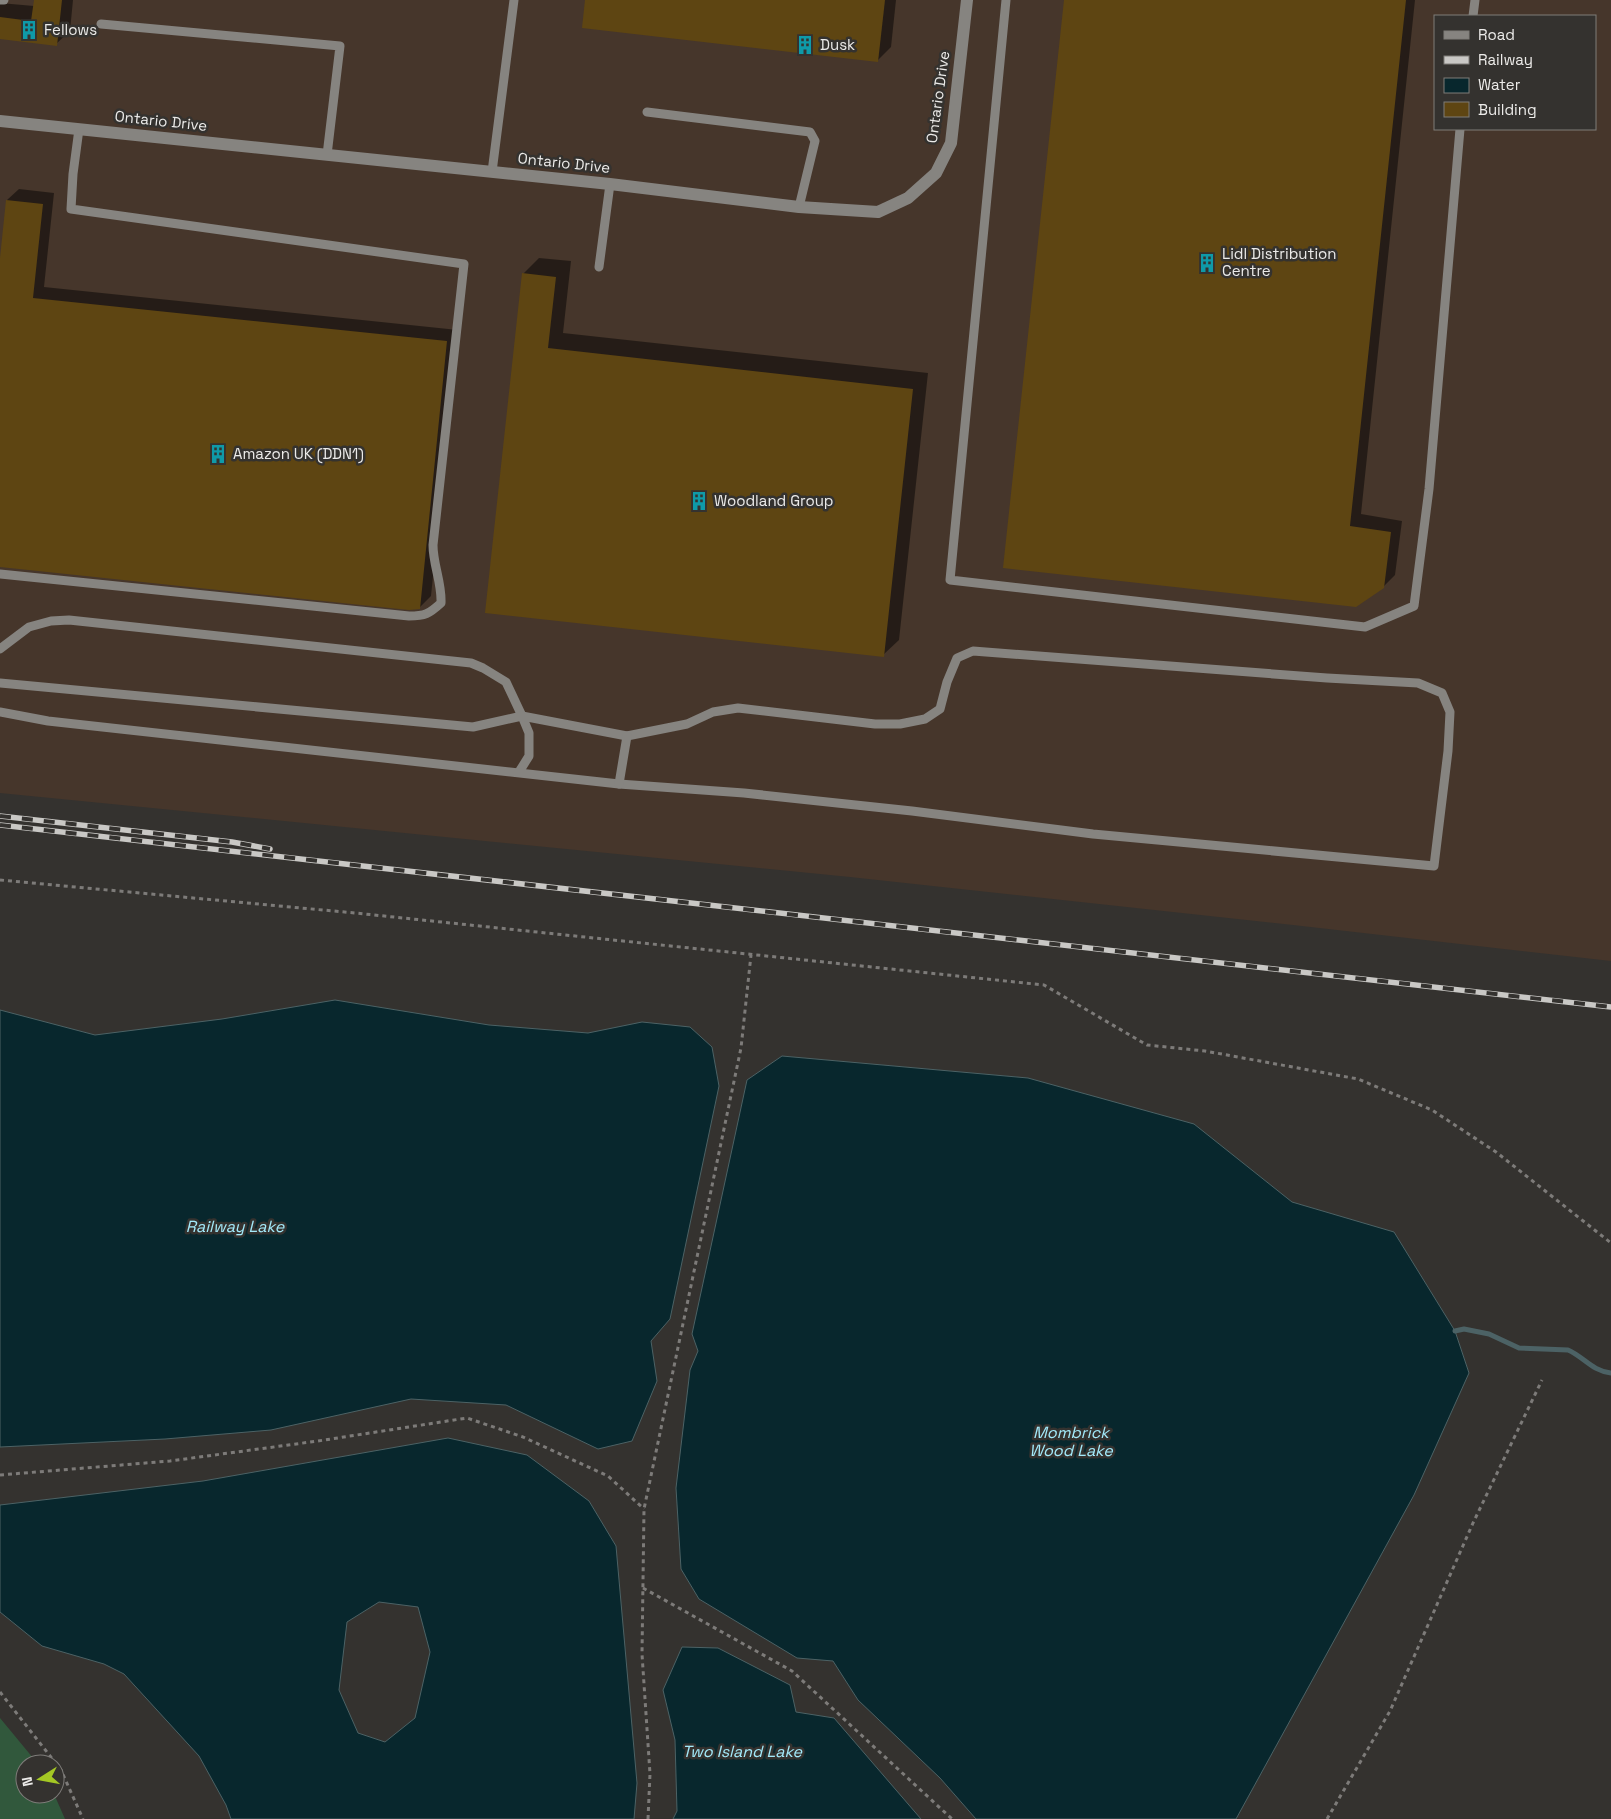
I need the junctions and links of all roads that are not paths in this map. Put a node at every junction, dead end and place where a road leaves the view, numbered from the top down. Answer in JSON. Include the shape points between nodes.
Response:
{"nodes":[{"id":1,"x":0,"y":0,"type":"edge"},
{"id":2,"x":4,"y":0,"type":"edge"},
{"id":3,"x":514,"y":0,"type":"edge"},
{"id":4,"x":967,"y":0,"type":"edge"},
{"id":5,"x":1006,"y":0,"type":"edge"},
{"id":6,"x":1475,"y":0,"type":"edge"},
{"id":7,"x":1473,"y":15,"type":"edge"},
{"id":8,"x":101,"y":24,"type":"dead end"},
{"id":9,"x":647,"y":112,"type":"dead end"},
{"id":10,"x":0,"y":121,"type":"edge"},
{"id":11,"x":79,"y":128,"type":"junction"},
{"id":12,"x":1460,"y":130,"type":"edge"},
{"id":13,"x":326,"y":155,"type":"junction"},
{"id":14,"x":492,"y":172,"type":"junction"},
{"id":15,"x":610,"y":184,"type":"junction"},
{"id":16,"x":799,"y":207,"type":"junction"},
{"id":17,"x":599,"y":267,"type":"dead end"},
{"id":18,"x":0,"y":574,"type":"edge"},
{"id":19,"x":0,"y":649,"type":"edge"},
{"id":20,"x":0,"y":682,"type":"edge"},
{"id":21,"x":0,"y":712,"type":"edge"},
{"id":22,"x":522,"y":716,"type":"junction"},
{"id":23,"x":627,"y":736,"type":"junction"},
{"id":24,"x":519,"y":772,"type":"junction"},
{"id":25,"x":619,"y":784,"type":"junction"}],
"edges":[{"from":1,"to":2,"type":"lane"},
{"from":3,"to":14,"type":"lane"},
{"from":4,"to":16,"type":"street","name":"Ontario Drive","via":[[951,143],[936,173],[908,198],[878,212]]},
{"from":5,"to":12,"type":"lane","via":[[950,580],[1365,627],[1414,606],[1429,489]]},
{"from":6,"to":7,"type":"lane"},
{"from":8,"to":13,"type":"lane","via":[[340,46]]},
{"from":9,"to":16,"type":"lane","via":[[810,132],[815,141]]},
{"from":10,"to":11,"type":"street","name":"Ontario Drive"},
{"from":11,"to":13,"type":"street","name":"Ontario Drive"},
{"from":11,"to":18,"type":"lane","via":[[71,209],[464,264],[433,556],[441,591],[440,603],[423,616],[409,616]]},
{"from":13,"to":14,"type":"street","name":"Ontario Drive"},
{"from":14,"to":15,"type":"street","name":"Ontario Drive"},
{"from":15,"to":16,"type":"street","name":"Ontario Drive"},
{"from":15,"to":17,"type":"lane"},
{"from":19,"to":22,"type":"lane","via":[[29,627],[69,620],[471,663],[506,682]]},
{"from":20,"to":22,"type":"lane","via":[[473,727]]},
{"from":21,"to":24,"type":"lane","via":[[48,721]]},
{"from":22,"to":23,"type":"lane"},
{"from":22,"to":24,"type":"lane","via":[[529,733],[529,756]]},
{"from":23,"to":25,"type":"lane"},
{"from":23,"to":25,"type":"lane","via":[[686,724],[713,712],[738,708],[874,724],[900,724],[925,719],[940,709],[946,682],[957,658],[973,651],[1418,683],[1442,693],[1450,712],[1434,866],[1093,834],[744,793]]},
{"from":24,"to":25,"type":"lane"}]}
